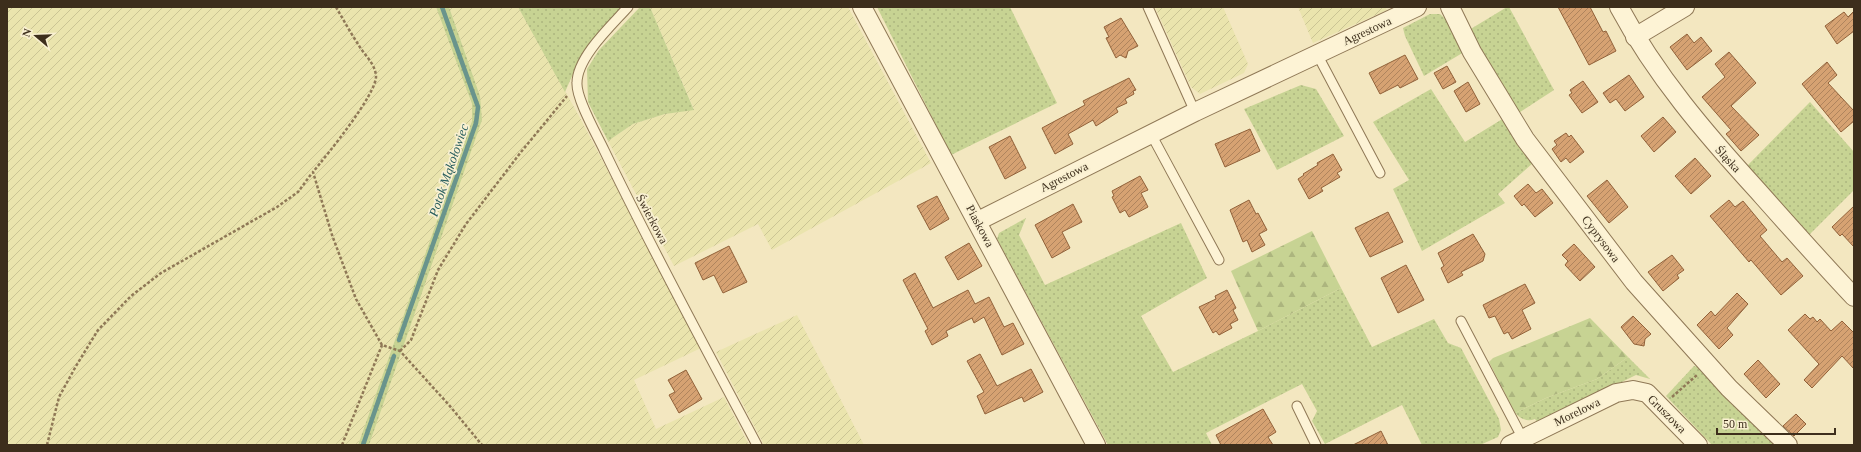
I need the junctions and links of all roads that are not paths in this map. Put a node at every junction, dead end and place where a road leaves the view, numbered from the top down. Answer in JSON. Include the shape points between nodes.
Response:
{"nodes":[{"id":1,"x":628,"y":7,"type":"edge"},
{"id":2,"x":862,"y":7,"type":"edge"},
{"id":3,"x":1148,"y":7,"type":"edge"},
{"id":4,"x":1417,"y":7,"type":"edge"},
{"id":5,"x":1450,"y":7,"type":"edge"},
{"id":6,"x":1619,"y":7,"type":"edge"},
{"id":7,"x":1685,"y":7,"type":"edge"},
{"id":8,"x":1635,"y":37,"type":"junction"},
{"id":9,"x":1317,"y":54,"type":"junction"},
{"id":10,"x":1195,"y":112,"type":"junction"},
{"id":11,"x":1151,"y":134,"type":"junction"},
{"id":12,"x":1380,"y":173,"type":"dead end"},
{"id":13,"x":978,"y":221,"type":"junction"},
{"id":14,"x":1219,"y":260,"type":"dead end"},
{"id":15,"x":1854,"y":297,"type":"edge"},
{"id":16,"x":1461,"y":321,"type":"dead end"},
{"id":17,"x":1633,"y":390,"type":"joint"},
{"id":18,"x":1297,"y":406,"type":"dead end"},
{"id":19,"x":1520,"y":443,"type":"edge"},
{"id":20,"x":757,"y":445,"type":"edge"},
{"id":21,"x":1096,"y":445,"type":"edge"},
{"id":22,"x":1316,"y":445,"type":"edge"},
{"id":23,"x":1698,"y":445,"type":"edge"},
{"id":24,"x":1788,"y":445,"type":"edge"}],
"edges":[{"from":1,"to":20,"type":"lane","name":"Świerkowa","via":[[594,45],[581,66],[576,84],[581,102],[627,198]]},
{"from":2,"to":13,"type":"street","name":"Piaskowa"},
{"from":3,"to":10,"type":"lane"},
{"from":4,"to":9,"type":"street","name":"Agrestowa"},
{"from":5,"to":24,"type":"street","name":"Cyprysowa","via":[[1472,52],[1525,139],[1634,282],[1729,388]]},
{"from":6,"to":8,"type":"street","name":"Śląska"},
{"from":7,"to":8,"type":"street"},
{"from":8,"to":15,"type":"street","name":"Śląska","via":[[1713,142]]},
{"from":9,"to":10,"type":"street","name":"Agrestowa"},
{"from":9,"to":12,"type":"lane"},
{"from":10,"to":11,"type":"street","name":"Agrestowa"},
{"from":11,"to":13,"type":"street","name":"Agrestowa"},
{"from":11,"to":14,"type":"lane"},
{"from":13,"to":21,"type":"street","name":"Piaskowa"},
{"from":16,"to":19,"type":"lane"},
{"from":17,"to":19,"type":"street","name":"Morelowa","via":[[1616,394]]},
{"from":17,"to":23,"type":"street","name":"Gruszowa","via":[[1647,394]]},
{"from":18,"to":22,"type":"lane"}]}
